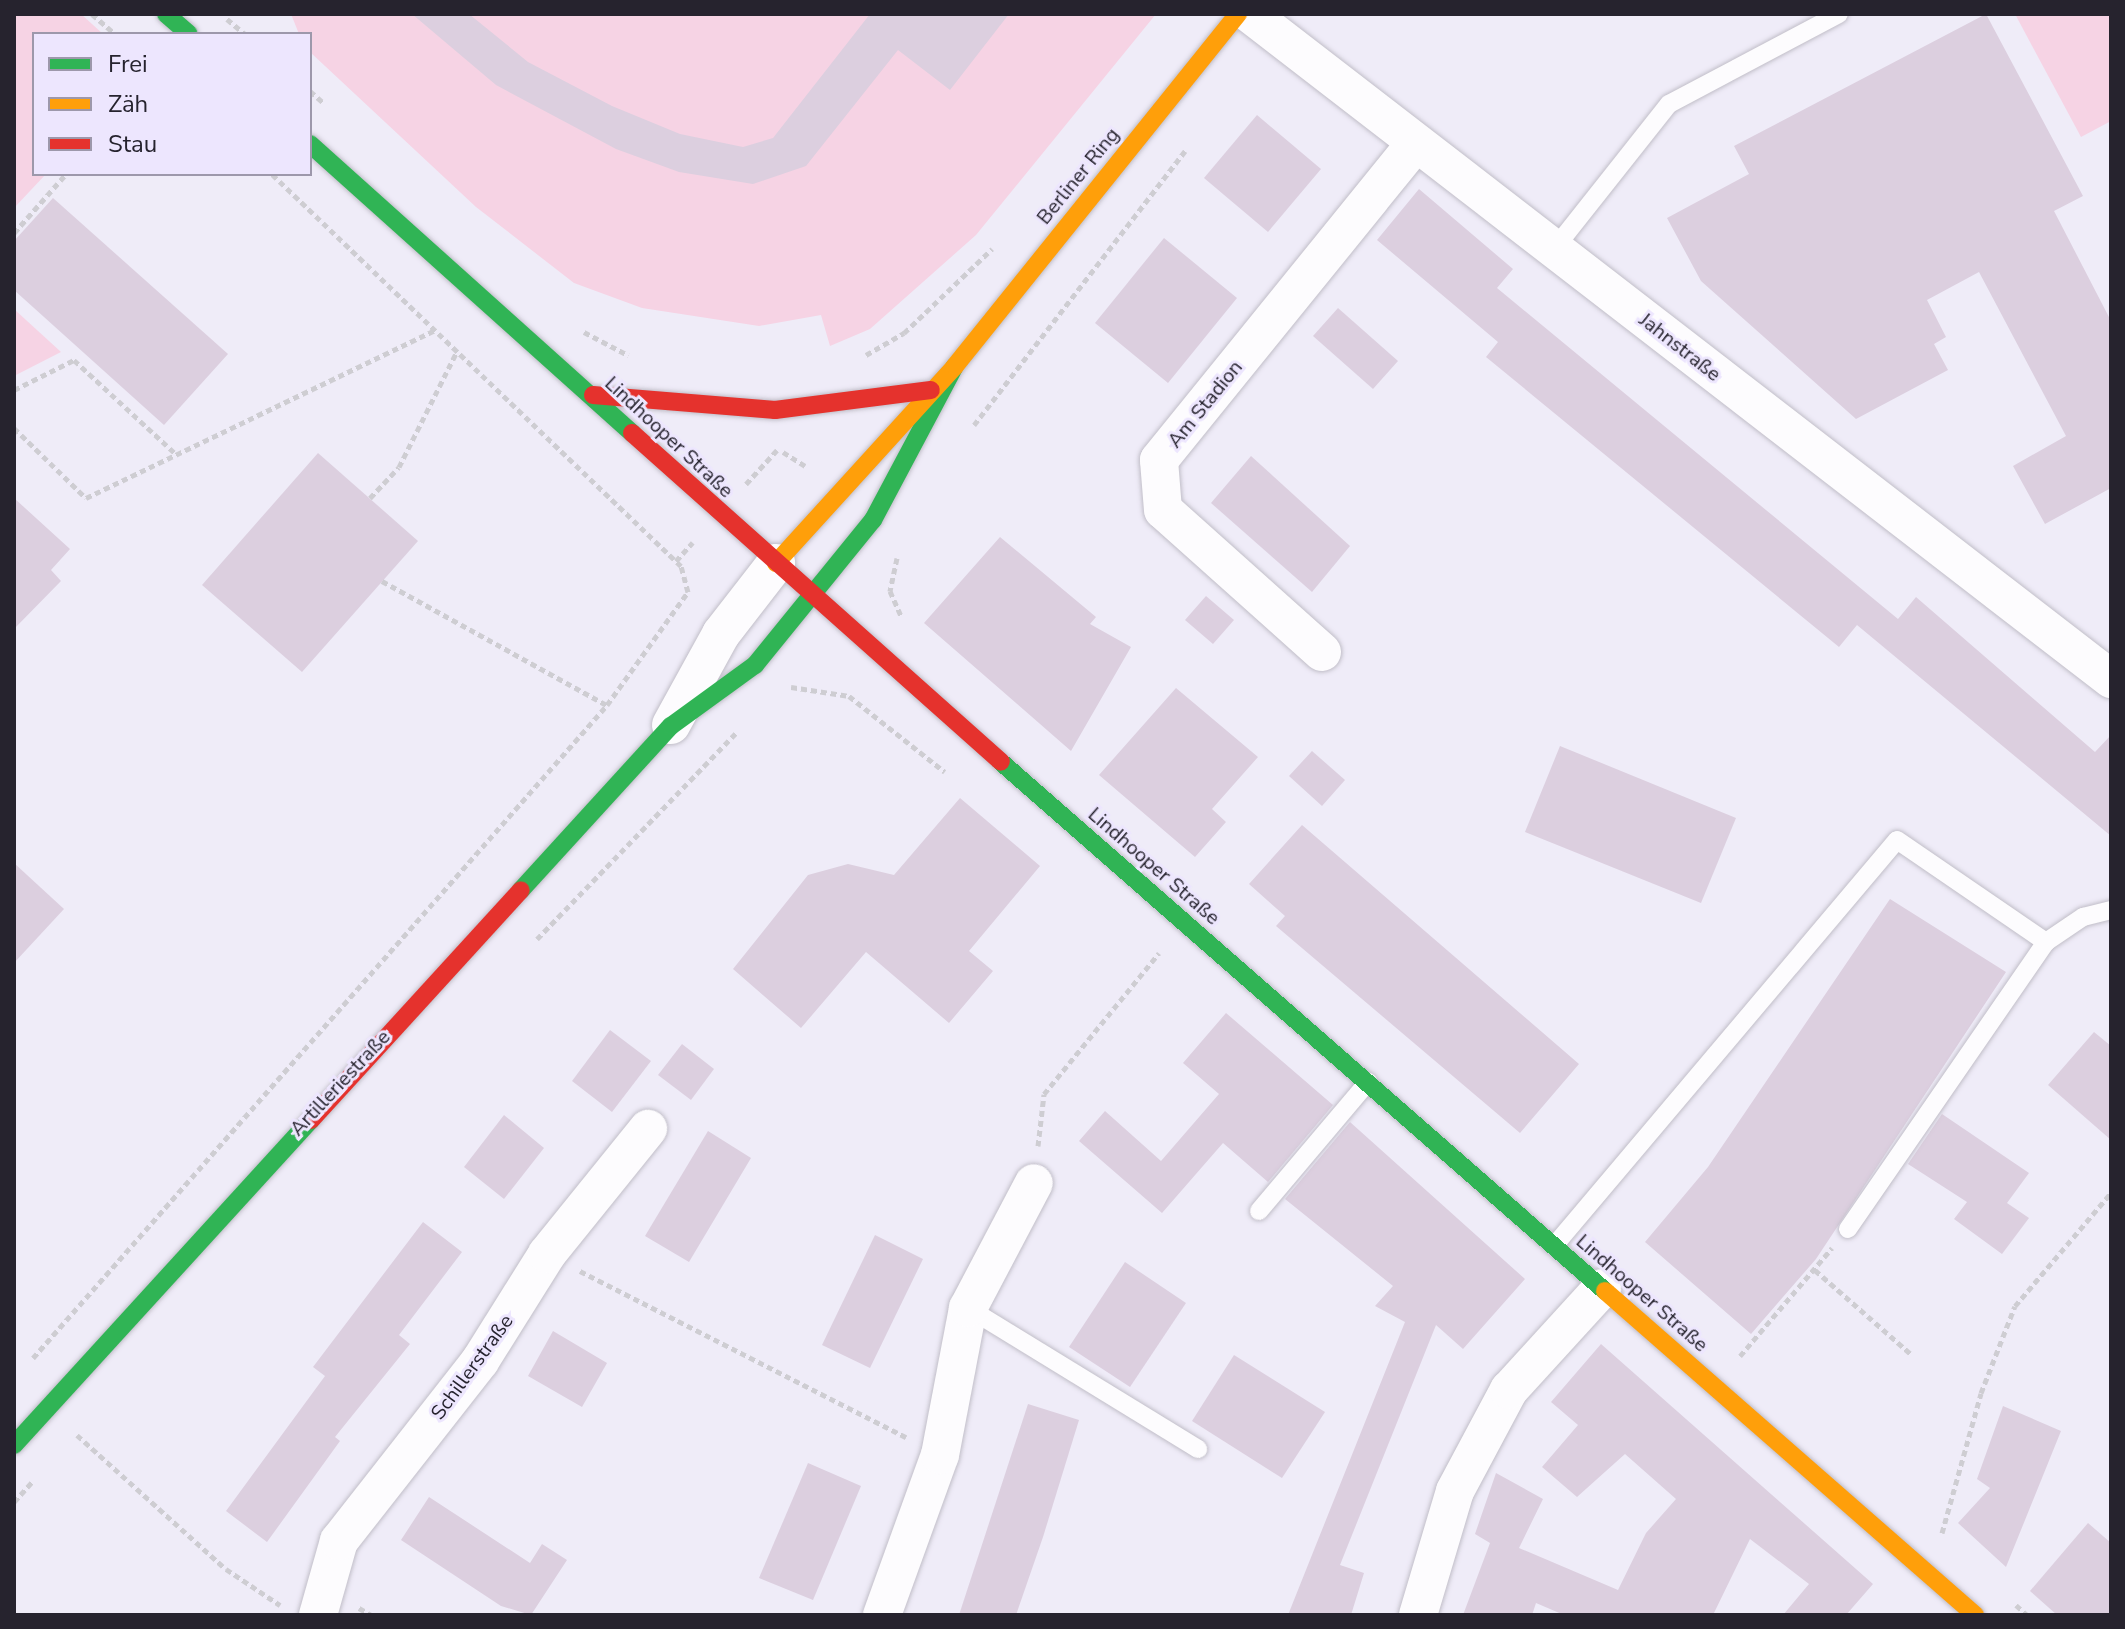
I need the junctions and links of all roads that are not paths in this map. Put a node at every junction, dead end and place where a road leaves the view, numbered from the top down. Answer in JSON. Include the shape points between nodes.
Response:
{"nodes":[{"id":1,"x":166,"y":14,"type":"edge"},
{"id":2,"x":1238,"y":14,"type":"edge"},
{"id":3,"x":1250,"y":14,"type":"edge"},
{"id":4,"x":1839,"y":14,"type":"edge"},
{"id":5,"x":187,"y":32,"type":"edge"},
{"id":6,"x":1416,"y":143,"type":"junction"},
{"id":7,"x":312,"y":146,"type":"edge"},
{"id":8,"x":1554,"y":249,"type":"junction"},
{"id":9,"x":955,"y":366,"type":"junction"},
{"id":10,"x":931,"y":390,"type":"junction"},
{"id":11,"x":593,"y":395,"type":"junction"},
{"id":12,"x":776,"y":563,"type":"junction"},
{"id":13,"x":814,"y":597,"type":"junction"},
{"id":14,"x":1322,"y":652,"type":"dead end"},
{"id":15,"x":2111,"y":679,"type":"edge"},
{"id":16,"x":671,"y":726,"type":"junction"},
{"id":17,"x":2111,"y":910,"type":"edge"},
{"id":18,"x":2046,"y":942,"type":"junction"},
{"id":19,"x":1368,"y":1082,"type":"junction"},
{"id":20,"x":648,"y":1129,"type":"dead end"},
{"id":21,"x":1034,"y":1183,"type":"road end"},
{"id":22,"x":1259,"y":1211,"type":"dead end"},
{"id":23,"x":1848,"y":1229,"type":"road end"},
{"id":24,"x":1554,"y":1246,"type":"junction"},
{"id":25,"x":1602,"y":1288,"type":"junction"},
{"id":26,"x":968,"y":1308,"type":"junction"},
{"id":27,"x":14,"y":1445,"type":"edge"},
{"id":28,"x":1198,"y":1449,"type":"dead end"},
{"id":29,"x":318,"y":1615,"type":"edge"},
{"id":30,"x":882,"y":1615,"type":"edge"},
{"id":31,"x":1418,"y":1615,"type":"edge"},
{"id":32,"x":1975,"y":1615,"type":"edge"}],
"edges":[{"from":1,"to":5,"type":"street"},
{"from":2,"to":9,"type":"street","name":"Berliner Ring"},
{"from":3,"to":6,"type":"street","name":"Jahnstraße"},
{"from":4,"to":8,"type":"lane","via":[[1669,104]]},
{"from":6,"to":8,"type":"street","name":"Jahnstraße"},
{"from":6,"to":14,"type":"street","name":"Am Stadion","via":[[1159,460],[1163,510]]},
{"from":7,"to":11,"type":"street","name":"Lindhooper Straße"},
{"from":8,"to":15,"type":"street","name":"Jahnstraße"},
{"from":9,"to":10,"type":"street","name":"Berliner Ring"},
{"from":9,"to":13,"type":"street","name":"Berliner Ring","via":[[873,520]]},
{"from":10,"to":11,"type":"street","via":[[775,410]]},
{"from":10,"to":12,"type":"street","name":"Berliner Ring"},
{"from":11,"to":12,"type":"street","name":"Lindhooper Straße"},
{"from":12,"to":13,"type":"street","name":"Lindhooper Straße"},
{"from":12,"to":16,"type":"street","name":"Artilleriestraße","via":[[721,634]]},
{"from":13,"to":16,"type":"street","name":"Artilleriestraße","via":[[755,665]]},
{"from":13,"to":19,"type":"street","name":"Lindhooper Straße"},
{"from":16,"to":27,"type":"street","name":"Artilleriestraße"},
{"from":17,"to":18,"type":"lane","via":[[2083,917]]},
{"from":18,"to":23,"type":"lane"},
{"from":18,"to":24,"type":"lane","via":[[1897,840]]},
{"from":19,"to":22,"type":"lane"},
{"from":19,"to":24,"type":"street","name":"Lindhooper Straße"},
{"from":20,"to":29,"type":"street","name":"Schillerstraße","via":[[547,1254],[480,1361],[339,1541]]},
{"from":21,"to":26,"type":"street"},
{"from":24,"to":25,"type":"street","name":"Lindhooper Straße"},
{"from":25,"to":31,"type":"street","via":[[1509,1390],[1455,1491]]},
{"from":25,"to":32,"type":"street","name":"Lindhooper Straße"},
{"from":26,"to":28,"type":"lane"},
{"from":26,"to":30,"type":"street","via":[[940,1455]]}]}
